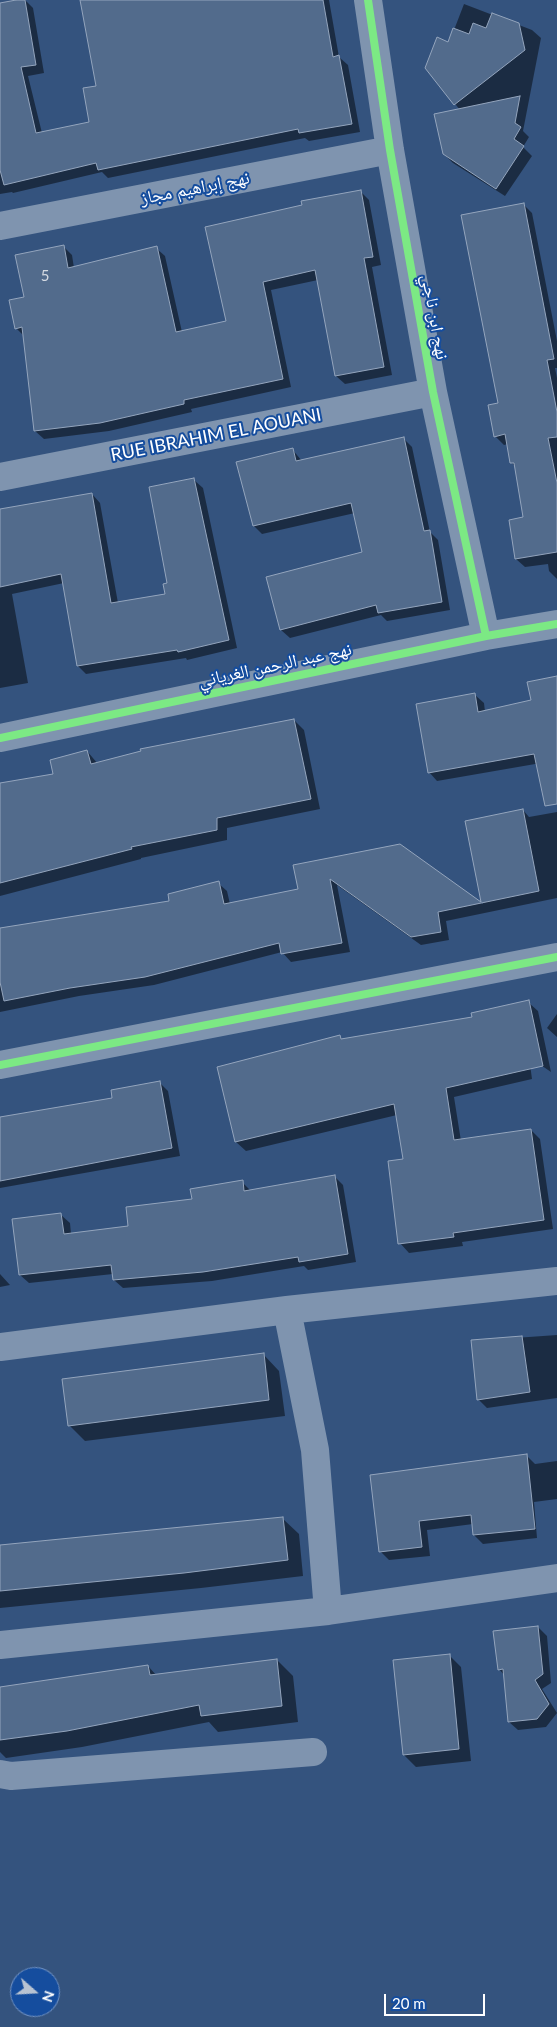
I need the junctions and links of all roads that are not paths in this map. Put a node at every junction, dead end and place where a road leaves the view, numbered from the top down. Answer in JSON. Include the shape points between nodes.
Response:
{"nodes":[{"id":1,"x":368,"y":0,"type":"edge"},
{"id":2,"x":390,"y":150,"type":"junction"},
{"id":3,"x":0,"y":226,"type":"edge"},
{"id":4,"x":433,"y":392,"type":"junction"},
{"id":5,"x":0,"y":477,"type":"edge"},
{"id":6,"x":557,"y":624,"type":"edge"},
{"id":7,"x":486,"y":636,"type":"junction"},
{"id":8,"x":0,"y":738,"type":"edge"},
{"id":9,"x":557,"y":957,"type":"edge"},
{"id":10,"x":0,"y":1065,"type":"edge"},
{"id":11,"x":557,"y":1281,"type":"edge"},
{"id":12,"x":287,"y":1310,"type":"junction"},
{"id":13,"x":0,"y":1347,"type":"edge"},
{"id":14,"x":557,"y":1578,"type":"edge"},
{"id":15,"x":328,"y":1610,"type":"junction"},
{"id":16,"x":0,"y":1645,"type":"edge"},
{"id":17,"x":313,"y":1752,"type":"dead end"},
{"id":18,"x":0,"y":1774,"type":"edge"}],
"edges":[{"from":1,"to":2,"type":"street","name":"نهج ابن ناجي"},
{"from":2,"to":3,"type":"street","name":"نهج إبراهيم مجاز"},
{"from":2,"to":4,"type":"street","name":"نهج ابن ناجي"},
{"from":4,"to":5,"type":"street","name":"RUE IBRAHIM EL AOUANI"},
{"from":4,"to":7,"type":"street","name":"نهج ابن ناجي"},
{"from":6,"to":7,"type":"street","name":"نهج عبد الرحمن الغرياني"},
{"from":7,"to":8,"type":"street","name":"نهج عبد الرحمن الغرياني"},
{"from":9,"to":10,"type":"street"},
{"from":11,"to":12,"type":"street"},
{"from":12,"to":13,"type":"street"},
{"from":12,"to":15,"type":"street","via":[[315,1450]]},
{"from":14,"to":15,"type":"street"},
{"from":15,"to":16,"type":"street"},
{"from":17,"to":18,"type":"street","via":[[21,1776]]}]}
